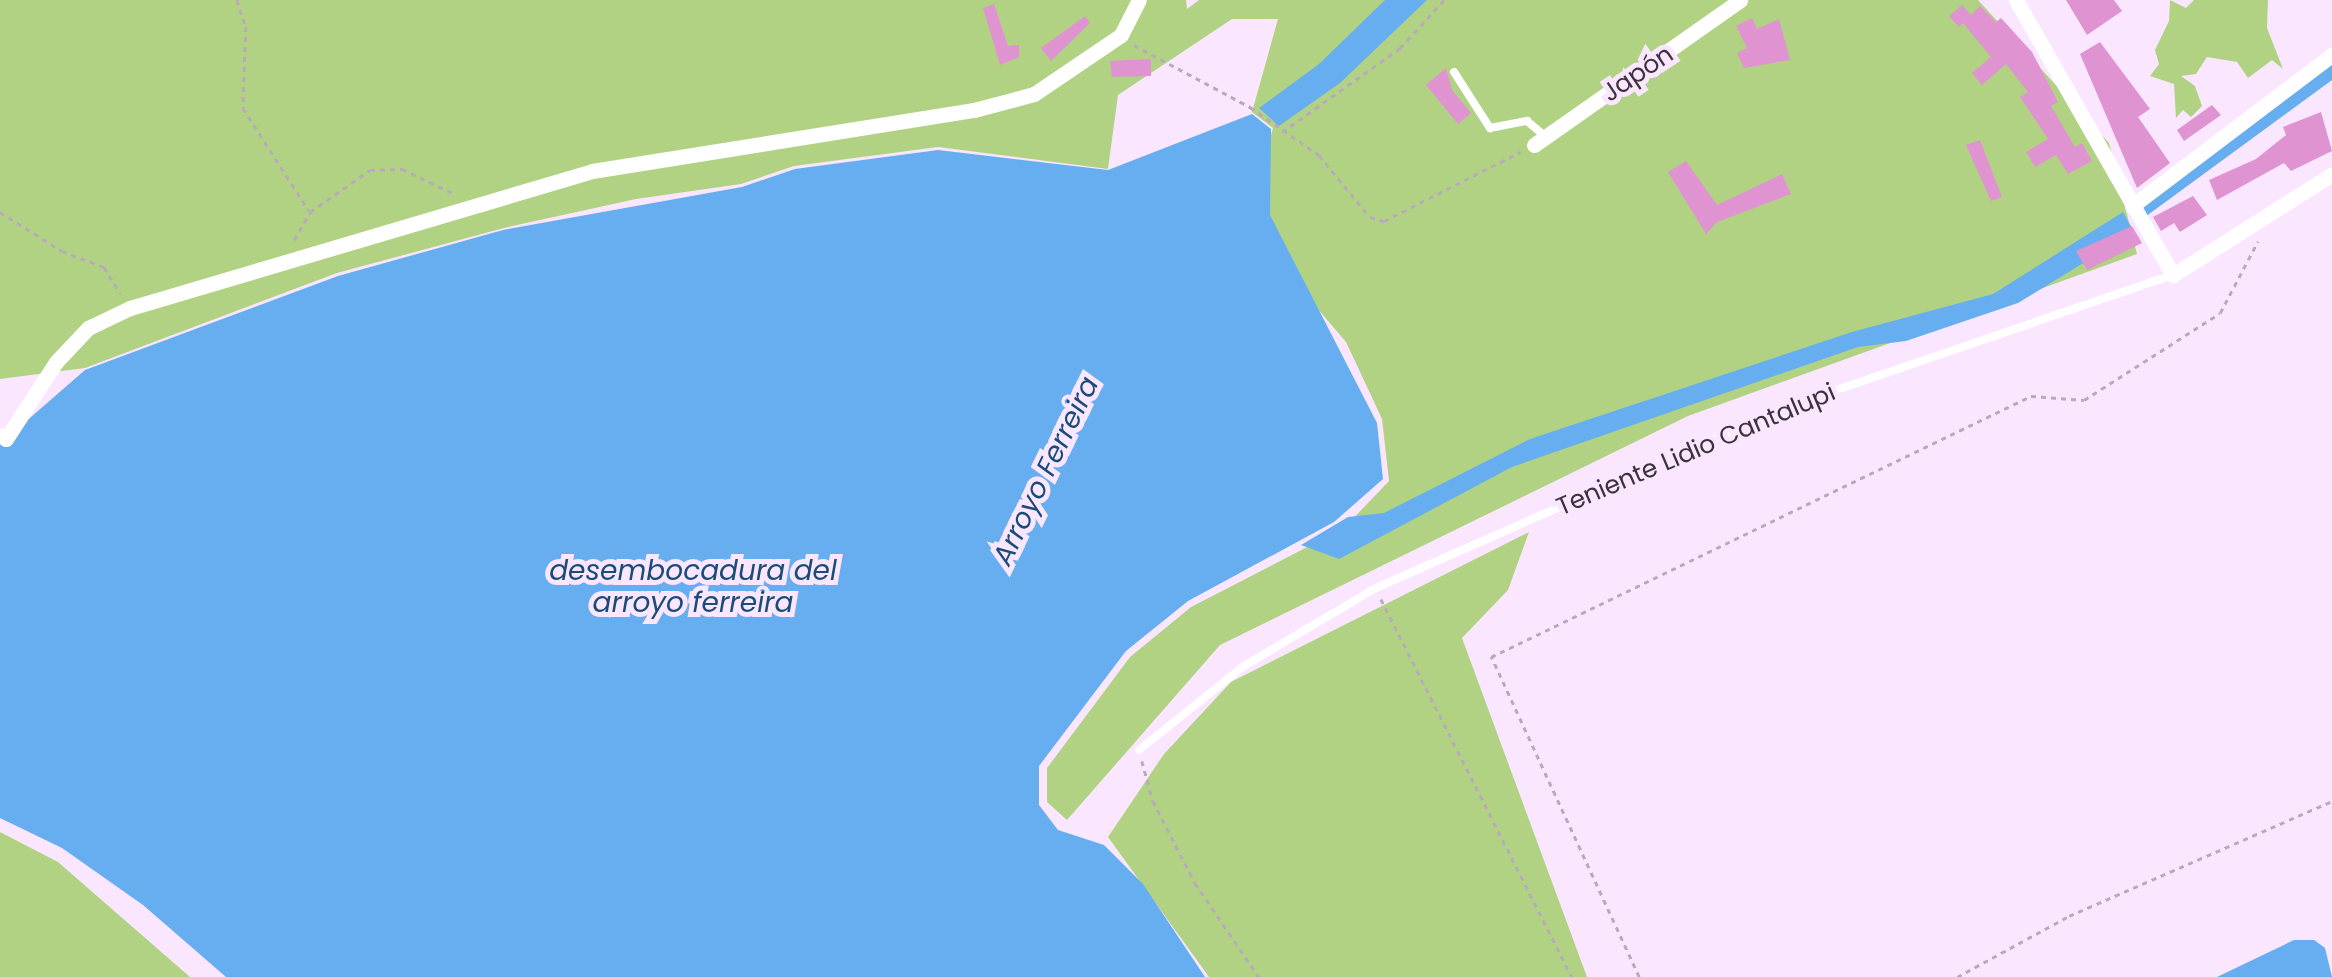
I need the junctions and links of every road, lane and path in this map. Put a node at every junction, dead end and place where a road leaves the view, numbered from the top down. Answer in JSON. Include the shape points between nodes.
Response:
{"nodes":[{"id":1,"x":236,"y":0,"type":"edge"},
{"id":2,"x":1139,"y":0,"type":"edge"},
{"id":3,"x":1444,"y":0,"type":"edge"},
{"id":4,"x":1740,"y":0,"type":"edge"},
{"id":5,"x":2022,"y":2,"type":"edge"},
{"id":6,"x":1121,"y":35,"type":"junction"},
{"id":7,"x":2332,"y":55,"type":"edge"},
{"id":8,"x":1454,"y":72,"type":"dead end"},
{"id":9,"x":1278,"y":132,"type":"junction"},
{"id":10,"x":1540,"y":141,"type":"junction"},
{"id":11,"x":2332,"y":174,"type":"edge"},
{"id":12,"x":479,"y":205,"type":"junction"},
{"id":13,"x":2132,"y":206,"type":"junction"},
{"id":14,"x":2273,"y":210,"type":"junction"},
{"id":15,"x":0,"y":212,"type":"edge"},
{"id":16,"x":310,"y":212,"type":"junction"},
{"id":17,"x":284,"y":264,"type":"junction"},
{"id":18,"x":2172,"y":274,"type":"junction"},
{"id":19,"x":130,"y":308,"type":"junction"},
{"id":20,"x":0,"y":435,"type":"edge"},
{"id":21,"x":1376,"y":588,"type":"junction"},
{"id":22,"x":1139,"y":750,"type":"joint"},
{"id":23,"x":2332,"y":801,"type":"edge"},
{"id":24,"x":1260,"y":977,"type":"edge"},
{"id":25,"x":1572,"y":977,"type":"edge"},
{"id":26,"x":1639,"y":977,"type":"edge"},
{"id":27,"x":1957,"y":977,"type":"edge"}],
"edges":[{"from":1,"to":16,"type":"path","via":[[246,27],[243,108]]},
{"from":2,"to":6,"type":"street"},
{"from":3,"to":9,"type":"path","via":[[1400,48]]},
{"from":4,"to":10,"type":"street","name":"Japón"},
{"from":5,"to":13,"type":"street"},
{"from":6,"to":9,"type":"path","via":[[1250,107]]},
{"from":6,"to":12,"type":"street","via":[[1034,94],[974,110],[592,172]]},
{"from":7,"to":13,"type":"street"},
{"from":8,"to":10,"type":"lane","via":[[1490,128],[1527,121]]},
{"from":9,"to":10,"type":"path","via":[[1319,155],[1370,216],[1384,220]]},
{"from":11,"to":14,"type":"street","name":"Teniente Lidio Cantalupi"},
{"from":12,"to":16,"type":"path","via":[[387,166],[341,185]]},
{"from":12,"to":17,"type":"street"},
{"from":13,"to":18,"type":"street"},
{"from":14,"to":18,"type":"street","name":"Teniente Lidio Cantalupi"},
{"from":14,"to":26,"type":"path","via":[[2220,314],[2084,400],[2031,396],[1491,657]]},
{"from":15,"to":19,"type":"path","via":[[62,252],[104,268]]},
{"from":16,"to":17,"type":"path"},
{"from":17,"to":19,"type":"street"},
{"from":18,"to":21,"type":"lane","name":"Teniente Lidio Cantalupi","via":[[1784,408]]},
{"from":19,"to":20,"type":"street","via":[[88,328],[56,362],[6,439]]},
{"from":21,"to":22,"type":"lane","name":"Teniente Lidio Cantalupi","via":[[1244,666]]},
{"from":21,"to":25,"type":"path"},
{"from":22,"to":24,"type":"path","via":[[1153,801],[1194,883]]},
{"from":23,"to":27,"type":"path","via":[[2070,916]]}]}
